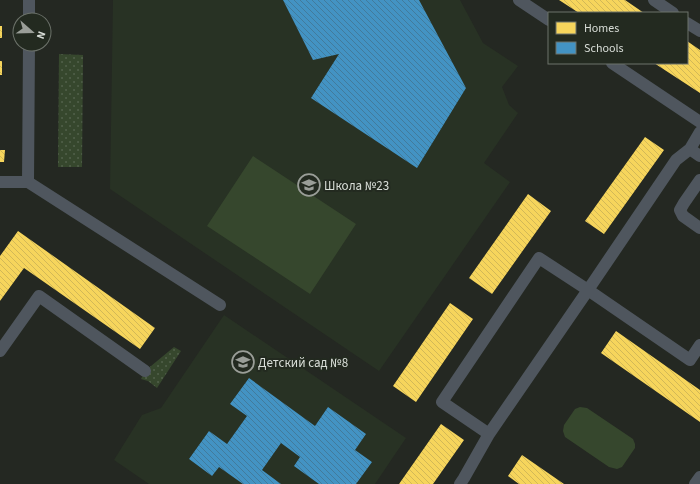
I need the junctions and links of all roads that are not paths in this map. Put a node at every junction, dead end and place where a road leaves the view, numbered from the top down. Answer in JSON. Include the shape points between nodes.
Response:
{"nodes":[{"id":1,"x":29,"y":0,"type":"edge"},
{"id":2,"x":519,"y":0,"type":"edge"},
{"id":3,"x":654,"y":0,"type":"edge"},
{"id":4,"x":29,"y":12,"type":"edge"},
{"id":5,"x":672,"y":12,"type":"edge"},
{"id":6,"x":548,"y":19,"type":"edge"},
{"id":7,"x":688,"y":24,"type":"edge"},
{"id":8,"x":700,"y":32,"type":"edge"},
{"id":9,"x":29,"y":52,"type":"edge"},
{"id":10,"x":613,"y":64,"type":"edge"},
{"id":11,"x":700,"y":122,"type":"edge"},
{"id":12,"x":700,"y":132,"type":"edge"},
{"id":13,"x":690,"y":149,"type":"junction"},
{"id":14,"x":700,"y":156,"type":"edge"},
{"id":15,"x":700,"y":180,"type":"edge"},
{"id":16,"x":0,"y":182,"type":"edge"},
{"id":17,"x":28,"y":182,"type":"junction"},
{"id":18,"x":700,"y":228,"type":"edge"},
{"id":19,"x":588,"y":290,"type":"junction"},
{"id":20,"x":220,"y":305,"type":"dead end"},
{"id":21,"x":700,"y":345,"type":"edge"},
{"id":22,"x":0,"y":351,"type":"edge"},
{"id":23,"x":145,"y":371,"type":"dead end"},
{"id":24,"x":489,"y":434,"type":"junction"},
{"id":25,"x":700,"y":477,"type":"edge"},
{"id":26,"x":466,"y":482,"type":"edge"},
{"id":27,"x":695,"y":484,"type":"edge"}],
"edges":[{"from":1,"to":4,"type":"lane"},
{"from":2,"to":6,"type":"lane"},
{"from":3,"to":5,"type":"lane"},
{"from":7,"to":8,"type":"lane"},
{"from":9,"to":17,"type":"lane"},
{"from":10,"to":11,"type":"lane"},
{"from":12,"to":13,"type":"lane"},
{"from":13,"to":14,"type":"lane"},
{"from":13,"to":19,"type":"lane","via":[[676,160]]},
{"from":15,"to":18,"type":"lane","via":[[680,210],[683,216]]},
{"from":16,"to":17,"type":"lane"},
{"from":17,"to":20,"type":"lane"},
{"from":19,"to":21,"type":"lane","via":[[690,360]]},
{"from":19,"to":24,"type":"lane"},
{"from":19,"to":24,"type":"lane","via":[[539,258],[442,402]]},
{"from":22,"to":23,"type":"lane","via":[[39,296]]},
{"from":24,"to":26,"type":"lane"},
{"from":25,"to":27,"type":"lane"}]}
